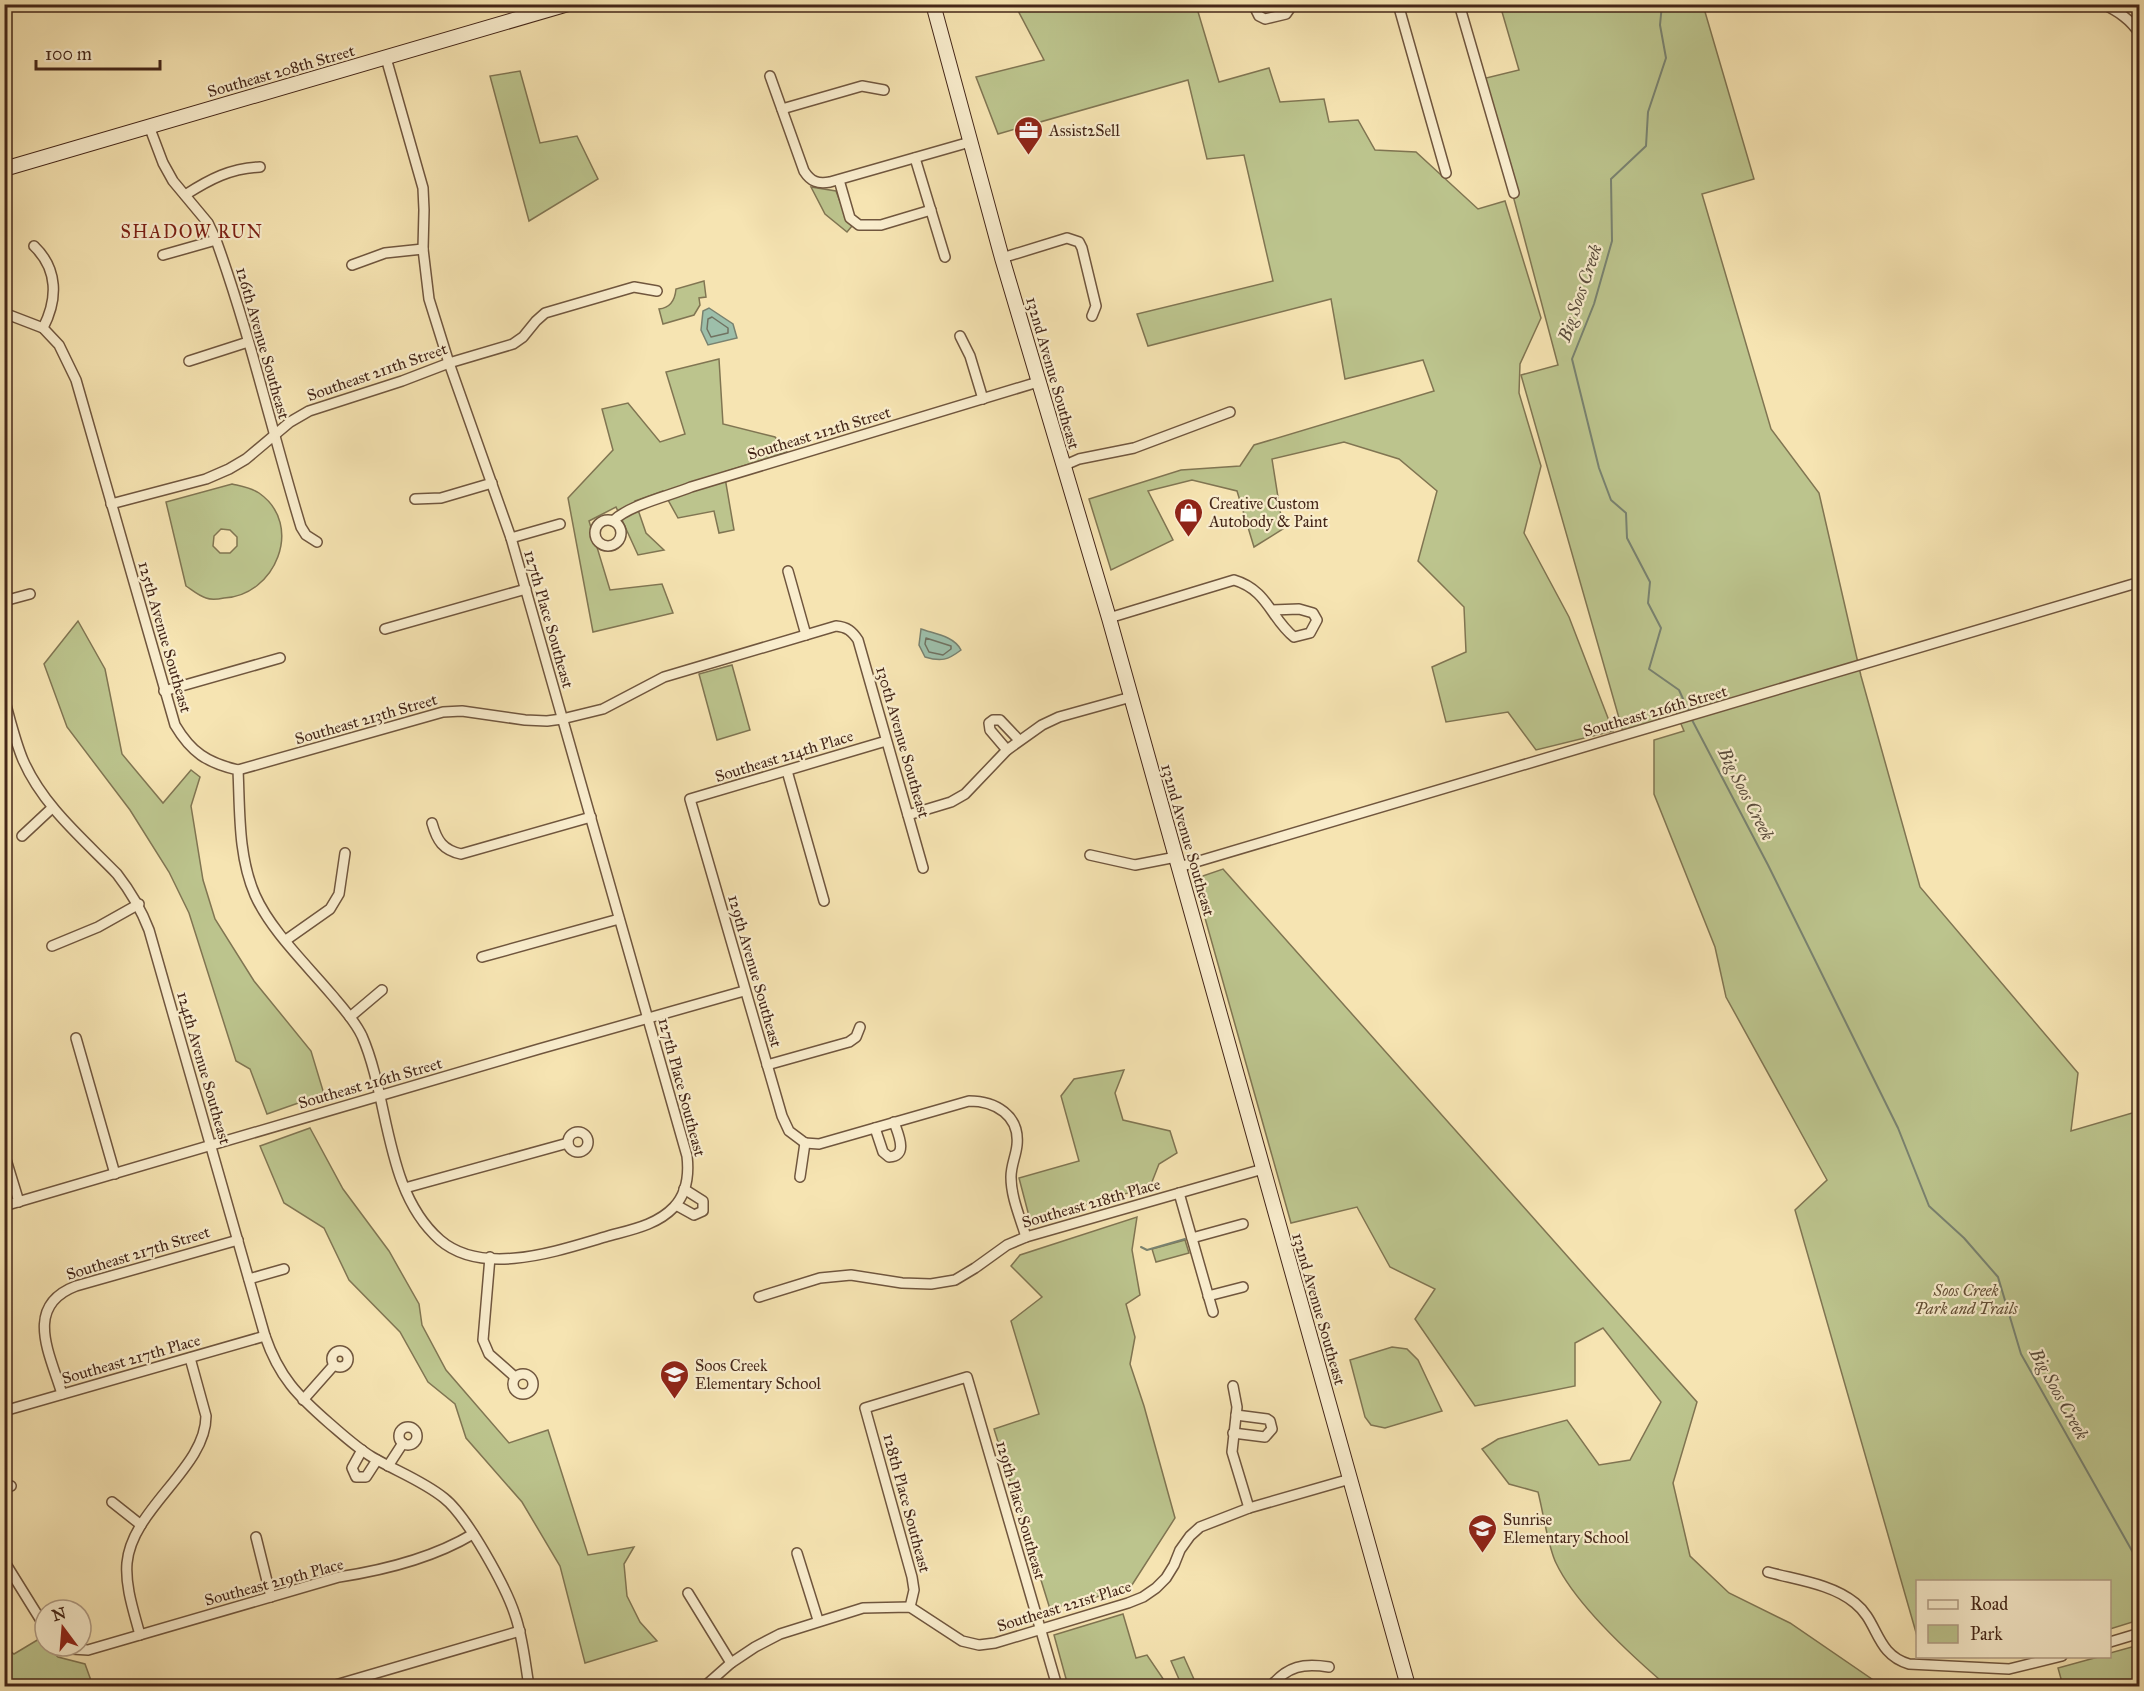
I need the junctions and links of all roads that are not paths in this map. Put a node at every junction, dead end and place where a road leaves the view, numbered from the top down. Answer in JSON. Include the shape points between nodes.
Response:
{"nodes":[{"id":1,"x":568,"y":4,"type":"edge"},
{"id":2,"x":933,"y":4,"type":"edge"},
{"id":3,"x":1253,"y":4,"type":"edge"},
{"id":4,"x":1293,"y":4,"type":"edge"},
{"id":5,"x":1398,"y":4,"type":"edge"},
{"id":6,"x":1459,"y":4,"type":"edge"},
{"id":7,"x":2103,"y":4,"type":"edge"},
{"id":8,"x":2139,"y":34,"type":"edge"},
{"id":9,"x":386,"y":58,"type":"junction"},
{"id":10,"x":770,"y":76,"type":"dead end"},
{"id":11,"x":884,"y":90,"type":"dead end"},
{"id":12,"x":782,"y":109,"type":"junction"},
{"id":13,"x":149,"y":126,"type":"junction"},
{"id":14,"x":970,"y":142,"type":"junction"},
{"id":15,"x":915,"y":158,"type":"junction"},
{"id":16,"x":260,"y":167,"type":"dead end"},
{"id":17,"x":4,"y":169,"type":"edge"},
{"id":18,"x":1446,"y":173,"type":"dead end"},
{"id":19,"x":839,"y":180,"type":"junction"},
{"id":20,"x":1514,"y":193,"type":"dead end"},
{"id":21,"x":185,"y":195,"type":"junction"},
{"id":22,"x":931,"y":210,"type":"junction"},
{"id":23,"x":216,"y":240,"type":"junction"},
{"id":24,"x":34,"y":246,"type":"dead end"},
{"id":25,"x":423,"y":249,"type":"junction"},
{"id":26,"x":163,"y":255,"type":"dead end"},
{"id":27,"x":945,"y":257,"type":"dead end"},
{"id":28,"x":1002,"y":258,"type":"junction"},
{"id":29,"x":352,"y":265,"type":"dead end"},
{"id":30,"x":657,"y":291,"type":"dead end"},
{"id":31,"x":4,"y":313,"type":"edge"},
{"id":32,"x":1092,"y":316,"type":"dead end"},
{"id":33,"x":43,"y":328,"type":"junction"},
{"id":34,"x":960,"y":336,"type":"dead end"},
{"id":35,"x":248,"y":342,"type":"junction"},
{"id":36,"x":189,"y":361,"type":"dead end"},
{"id":37,"x":449,"y":363,"type":"junction"},
{"id":38,"x":1038,"y":382,"type":"junction"},
{"id":39,"x":983,"y":399,"type":"junction"},
{"id":40,"x":1230,"y":412,"type":"dead end"},
{"id":41,"x":273,"y":435,"type":"junction"},
{"id":42,"x":1063,"y":466,"type":"junction"},
{"id":43,"x":492,"y":483,"type":"junction"},
{"id":44,"x":415,"y":499,"type":"dead end"},
{"id":45,"x":111,"y":504,"type":"junction"},
{"id":46,"x":613,"y":520,"type":"dead end"},
{"id":47,"x":560,"y":524,"type":"dead end"},
{"id":48,"x":511,"y":538,"type":"junction"},
{"id":49,"x":317,"y":542,"type":"dead end"},
{"id":50,"x":788,"y":571,"type":"dead end"},
{"id":51,"x":2139,"y":582,"type":"edge"},
{"id":52,"x":526,"y":589,"type":"junction"},
{"id":53,"x":30,"y":594,"type":"dead end"},
{"id":54,"x":4,"y":602,"type":"edge"},
{"id":55,"x":1272,"y":610,"type":"junction"},
{"id":56,"x":1109,"y":618,"type":"junction"},
{"id":57,"x":847,"y":628,"type":"joint"},
{"id":58,"x":385,"y":629,"type":"dead end"},
{"id":59,"x":806,"y":635,"type":"junction"},
{"id":60,"x":280,"y":657,"type":"dead end"},
{"id":61,"x":164,"y":691,"type":"junction"},
{"id":62,"x":1131,"y":697,"type":"junction"},
{"id":63,"x":4,"y":698,"type":"edge"},
{"id":64,"x":562,"y":719,"type":"junction"},
{"id":65,"x":9,"y":730,"type":"edge"},
{"id":66,"x":1019,"y":740,"type":"junction"},
{"id":67,"x":886,"y":741,"type":"junction"},
{"id":68,"x":1007,"y":750,"type":"junction"},
{"id":69,"x":238,"y":770,"type":"junction"},
{"id":70,"x":787,"y":771,"type":"junction"},
{"id":71,"x":690,"y":799,"type":"joint"},
{"id":72,"x":52,"y":808,"type":"junction"},
{"id":73,"x":908,"y":815,"type":"junction"},
{"id":74,"x":591,"y":818,"type":"junction"},
{"id":75,"x":432,"y":824,"type":"dead end"},
{"id":76,"x":22,"y":836,"type":"dead end"},
{"id":77,"x":345,"y":853,"type":"dead end"},
{"id":78,"x":1090,"y":855,"type":"dead end"},
{"id":79,"x":1178,"y":862,"type":"junction"},
{"id":80,"x":923,"y":868,"type":"dead end"},
{"id":81,"x":824,"y":901,"type":"dead end"},
{"id":82,"x":139,"y":904,"type":"junction"},
{"id":83,"x":619,"y":919,"type":"junction"},
{"id":84,"x":286,"y":940,"type":"junction"},
{"id":85,"x":52,"y":946,"type":"dead end"},
{"id":86,"x":482,"y":957,"type":"dead end"},
{"id":87,"x":382,"y":990,"type":"dead end"},
{"id":88,"x":744,"y":991,"type":"junction"},
{"id":89,"x":350,"y":1017,"type":"junction"},
{"id":90,"x":648,"y":1018,"type":"junction"},
{"id":91,"x":861,"y":1027,"type":"dead end"},
{"id":92,"x":76,"y":1038,"type":"dead end"},
{"id":93,"x":767,"y":1065,"type":"junction"},
{"id":94,"x":381,"y":1095,"type":"junction"},
{"id":95,"x":894,"y":1122,"type":"junction"},
{"id":96,"x":875,"y":1128,"type":"junction"},
{"id":97,"x":568,"y":1143,"type":"dead end"},
{"id":98,"x":805,"y":1143,"type":"junction"},
{"id":99,"x":211,"y":1146,"type":"junction"},
{"id":100,"x":4,"y":1153,"type":"edge"},
{"id":101,"x":1263,"y":1169,"type":"junction"},
{"id":102,"x":115,"y":1174,"type":"junction"},
{"id":103,"x":800,"y":1177,"type":"dead end"},
{"id":104,"x":405,"y":1188,"type":"junction"},
{"id":105,"x":1179,"y":1193,"type":"junction"},
{"id":106,"x":19,"y":1202,"type":"junction"},
{"id":107,"x":4,"y":1206,"type":"edge"},
{"id":108,"x":1243,"y":1224,"type":"dead end"},
{"id":109,"x":1026,"y":1236,"type":"junction"},
{"id":110,"x":1192,"y":1239,"type":"junction"},
{"id":111,"x":238,"y":1240,"type":"junction"},
{"id":112,"x":490,"y":1257,"type":"junction"},
{"id":113,"x":284,"y":1269,"type":"dead end"},
{"id":114,"x":249,"y":1279,"type":"junction"},
{"id":115,"x":1242,"y":1287,"type":"dead end"},
{"id":116,"x":1208,"y":1296,"type":"junction"},
{"id":117,"x":759,"y":1297,"type":"dead end"},
{"id":118,"x":1213,"y":1312,"type":"dead end"},
{"id":119,"x":265,"y":1336,"type":"junction"},
{"id":120,"x":190,"y":1358,"type":"junction"},
{"id":121,"x":334,"y":1365,"type":"dead end"},
{"id":122,"x":515,"y":1377,"type":"dead end"},
{"id":123,"x":967,"y":1377,"type":"joint"},
{"id":124,"x":1233,"y":1386,"type":"dead end"},
{"id":125,"x":62,"y":1394,"type":"junction"},
{"id":126,"x":303,"y":1400,"type":"junction"},
{"id":127,"x":4,"y":1411,"type":"edge"},
{"id":128,"x":1236,"y":1415,"type":"junction"},
{"id":129,"x":1233,"y":1433,"type":"junction"},
{"id":130,"x":404,"y":1443,"type":"dead end"},
{"id":131,"x":362,"y":1450,"type":"junction"},
{"id":132,"x":378,"y":1460,"type":"junction"},
{"id":133,"x":388,"y":1466,"type":"junction"},
{"id":134,"x":1350,"y":1479,"type":"junction"},
{"id":135,"x":112,"y":1502,"type":"dead end"},
{"id":136,"x":1249,"y":1508,"type":"junction"},
{"id":137,"x":141,"y":1525,"type":"junction"},
{"id":138,"x":473,"y":1534,"type":"junction"},
{"id":139,"x":256,"y":1537,"type":"dead end"},
{"id":140,"x":797,"y":1553,"type":"dead end"},
{"id":141,"x":4,"y":1561,"type":"edge"},
{"id":142,"x":1768,"y":1572,"type":"dead end"},
{"id":143,"x":688,"y":1593,"type":"dead end"},
{"id":144,"x":271,"y":1596,"type":"junction"},
{"id":145,"x":910,"y":1607,"type":"junction"},
{"id":146,"x":33,"y":1608,"type":"edge"},
{"id":147,"x":818,"y":1620,"type":"junction"},
{"id":148,"x":1040,"y":1630,"type":"junction"},
{"id":149,"x":520,"y":1631,"type":"junction"},
{"id":150,"x":2139,"y":1633,"type":"edge"},
{"id":151,"x":140,"y":1635,"type":"junction"},
{"id":152,"x":2111,"y":1641,"type":"edge"},
{"id":153,"x":93,"y":1649,"type":"edge"},
{"id":154,"x":2054,"y":1658,"type":"edge"},
{"id":155,"x":731,"y":1663,"type":"junction"},
{"id":156,"x":1329,"y":1667,"type":"dead end"},
{"id":157,"x":332,"y":1686,"type":"edge"},
{"id":158,"x":529,"y":1686,"type":"edge"},
{"id":159,"x":705,"y":1686,"type":"edge"},
{"id":160,"x":1057,"y":1686,"type":"edge"},
{"id":161,"x":1271,"y":1686,"type":"edge"},
{"id":162,"x":1408,"y":1686,"type":"edge"}],
"edges":[{"from":1,"to":9,"type":"main road","name":"Southeast 208th Street"},
{"from":2,"to":14,"type":"main road","name":"132nd Avenue Southeast"},
{"from":3,"to":4,"type":"street","via":[[1265,19],[1286,14]]},
{"from":5,"to":18,"type":"street"},
{"from":6,"to":20,"type":"street"},
{"from":7,"to":8,"type":"street","via":[[2131,21]]},
{"from":9,"to":13,"type":"main road","name":"Southeast 208th Street"},
{"from":9,"to":25,"type":"street","name":"127th Place Southeast","via":[[423,188]]},
{"from":10,"to":12,"type":"street"},
{"from":11,"to":12,"type":"street","via":[[862,86]]},
{"from":12,"to":19,"type":"street","via":[[804,171],[812,181]]},
{"from":13,"to":17,"type":"main road","name":"Southeast 208th Street"},
{"from":13,"to":21,"type":"street","name":"126th Avenue Southeast","via":[[163,163]]},
{"from":14,"to":15,"type":"street"},
{"from":14,"to":28,"type":"main road","name":"132nd Avenue Southeast"},
{"from":15,"to":19,"type":"street"},
{"from":15,"to":22,"type":"street"},
{"from":16,"to":21,"type":"street","via":[[225,172]]},
{"from":19,"to":22,"type":"street","via":[[850,218],[859,225],[881,225]]},
{"from":21,"to":23,"type":"street","name":"126th Avenue Southeast","via":[[208,223]]},
{"from":22,"to":27,"type":"street"},
{"from":23,"to":26,"type":"street"},
{"from":23,"to":35,"type":"street","name":"126th Avenue Southeast"},
{"from":24,"to":33,"type":"street","via":[[46,260],[54,289],[53,306]]},
{"from":25,"to":29,"type":"street","via":[[386,253]]},
{"from":25,"to":37,"type":"street","name":"127th Place Southeast","via":[[429,299]]},
{"from":28,"to":32,"type":"street","via":[[1067,238],[1079,242],[1096,306]]},
{"from":28,"to":38,"type":"main road","name":"132nd Avenue Southeast"},
{"from":30,"to":37,"type":"street","name":"Southeast 211th Street","via":[[634,287],[545,313],[513,344]]},
{"from":31,"to":33,"type":"street"},
{"from":33,"to":45,"type":"street","name":"125th Avenue Southeast","via":[[59,345],[72,371]]},
{"from":34,"to":39,"type":"street"},
{"from":35,"to":36,"type":"street"},
{"from":35,"to":41,"type":"street","name":"126th Avenue Southeast"},
{"from":37,"to":41,"type":"street","name":"Southeast 211th Street","via":[[309,411]]},
{"from":37,"to":43,"type":"street","name":"127th Place Southeast"},
{"from":38,"to":39,"type":"street","name":"Southeast 212th Street"},
{"from":38,"to":42,"type":"main road","name":"132nd Avenue Southeast"},
{"from":39,"to":46,"type":"street","name":"Southeast 212th Street","via":[[691,488],[635,507]]},
{"from":40,"to":42,"type":"street","via":[[1134,448]]},
{"from":41,"to":45,"type":"street","name":"Southeast 211th Street","via":[[229,470]]},
{"from":41,"to":49,"type":"street","name":"126th Avenue Southeast","via":[[301,527]]},
{"from":42,"to":56,"type":"main road","name":"132nd Avenue Southeast"},
{"from":43,"to":44,"type":"street","via":[[441,498]]},
{"from":43,"to":48,"type":"street","name":"127th Place Southeast"},
{"from":45,"to":61,"type":"street","name":"125th Avenue Southeast"},
{"from":47,"to":48,"type":"street"},
{"from":48,"to":52,"type":"street","name":"127th Place Southeast"},
{"from":50,"to":59,"type":"street"},
{"from":51,"to":79,"type":"street","name":"Southeast 216th Street","via":[[1690,716]]},
{"from":52,"to":58,"type":"street"},
{"from":52,"to":64,"type":"street","name":"127th Place Southeast"},
{"from":53,"to":54,"type":"street"},
{"from":55,"to":55,"type":"street","via":[[1294,638],[1310,633],[1317,620],[1313,613],[1299,609]]},
{"from":55,"to":56,"type":"street","via":[[1248,584],[1234,580]]},
{"from":56,"to":62,"type":"main road","name":"132nd Avenue Southeast"},
{"from":57,"to":59,"type":"street","name":"Southeast 213th Street","via":[[836,626]]},
{"from":57,"to":67,"type":"street","name":"130th Avenue Southeast","via":[[858,640]]},
{"from":59,"to":64,"type":"street","name":"Southeast 213th Street","via":[[664,677],[603,709]]},
{"from":60,"to":61,"type":"street"},
{"from":61,"to":69,"type":"street","name":"125th Avenue Southeast","via":[[184,741],[212,762]]},
{"from":62,"to":66,"type":"street","via":[[1059,717]]},
{"from":62,"to":79,"type":"main road","name":"132nd Avenue Southeast"},
{"from":63,"to":65,"type":"street","name":"124th Avenue Southeast"},
{"from":64,"to":69,"type":"street","name":"Southeast 213th Street","via":[[525,720],[443,712]]},
{"from":64,"to":74,"type":"street","name":"127th Place Southeast"},
{"from":65,"to":72,"type":"street","name":"124th Avenue Southeast","via":[[30,775]]},
{"from":66,"to":68,"type":"street"},
{"from":66,"to":68,"type":"street","via":[[1000,720],[989,723],[990,730]]},
{"from":67,"to":70,"type":"street","name":"Southeast 214th Place"},
{"from":67,"to":73,"type":"street","name":"130th Avenue Southeast"},
{"from":68,"to":73,"type":"street","via":[[965,794]]},
{"from":69,"to":84,"type":"street","via":[[246,868],[255,895]]},
{"from":70,"to":71,"type":"street","name":"Southeast 214th Place"},
{"from":70,"to":81,"type":"street"},
{"from":71,"to":88,"type":"street","name":"129th Avenue Southeast"},
{"from":72,"to":76,"type":"street"},
{"from":72,"to":82,"type":"street","name":"124th Avenue Southeast","via":[[117,874]]},
{"from":73,"to":80,"type":"street","name":"130th Avenue Southeast"},
{"from":74,"to":75,"type":"street","via":[[461,854],[443,847]]},
{"from":74,"to":83,"type":"street","name":"127th Place Southeast"},
{"from":77,"to":84,"type":"street","via":[[339,894],[330,909]]},
{"from":78,"to":79,"type":"street","name":"Southeast 216th Street","via":[[1135,865]]},
{"from":79,"to":101,"type":"main road","name":"132nd Avenue Southeast"},
{"from":82,"to":85,"type":"street"},
{"from":82,"to":99,"type":"street","name":"124th Avenue Southeast"},
{"from":83,"to":86,"type":"street"},
{"from":83,"to":90,"type":"street","name":"127th Place Southeast"},
{"from":84,"to":89,"type":"street"},
{"from":87,"to":89,"type":"street"},
{"from":88,"to":90,"type":"street","name":"Southeast 216th Street"},
{"from":88,"to":93,"type":"street","name":"129th Avenue Southeast"},
{"from":89,"to":94,"type":"street","via":[[361,1034]]},
{"from":90,"to":94,"type":"street","name":"Southeast 216th Street"},
{"from":90,"to":112,"type":"street","name":"127th Place Southeast","via":[[687,1156],[689,1169],[681,1197],[650,1224],[556,1251],[521,1258]]},
{"from":91,"to":93,"type":"street","via":[[849,1042]]},
{"from":92,"to":102,"type":"street"},
{"from":93,"to":98,"type":"street","name":"129th Avenue Southeast","via":[[789,1131]]},
{"from":94,"to":99,"type":"street","name":"Southeast 216th Street"},
{"from":94,"to":104,"type":"street","via":[[390,1143]]},
{"from":95,"to":96,"type":"street"},
{"from":95,"to":96,"type":"street","via":[[901,1149],[895,1156],[883,1152]]},
{"from":95,"to":109,"type":"street","via":[[969,1101],[982,1101],[1005,1112],[1014,1121],[1017,1146],[1011,1180]]},
{"from":96,"to":98,"type":"street","via":[[819,1144]]},
{"from":97,"to":104,"type":"street"},
{"from":98,"to":103,"type":"street"},
{"from":99,"to":102,"type":"street","name":"Southeast 216th Street"},
{"from":99,"to":111,"type":"street","name":"124th Avenue Southeast"},
{"from":100,"to":106,"type":"street"},
{"from":101,"to":105,"type":"street","name":"Southeast 218th Place"},
{"from":101,"to":134,"type":"main road","name":"132nd Avenue Southeast"},
{"from":102,"to":106,"type":"street","name":"Southeast 216th Street"},
{"from":104,"to":112,"type":"street","via":[[424,1224],[445,1244],[470,1256]]},
{"from":105,"to":109,"type":"street","name":"Southeast 218th Place"},
{"from":105,"to":110,"type":"street"},
{"from":106,"to":107,"type":"street","name":"Southeast 216th Street"},
{"from":108,"to":110,"type":"street"},
{"from":109,"to":117,"type":"street","name":"Southeast 218th Place","via":[[955,1280],[903,1283],[851,1275],[820,1278]]},
{"from":110,"to":116,"type":"street"},
{"from":111,"to":114,"type":"street","name":"124th Avenue Southeast"},
{"from":111,"to":125,"type":"street","name":"Southeast 217th Street","via":[[64,1291],[51,1303],[44,1334]]},
{"from":112,"to":122,"type":"street","via":[[483,1341],[489,1353]]},
{"from":113,"to":114,"type":"street"},
{"from":114,"to":119,"type":"street","name":"124th Avenue Southeast"},
{"from":115,"to":116,"type":"street"},
{"from":116,"to":118,"type":"street"},
{"from":119,"to":120,"type":"street","name":"Southeast 217th Place"},
{"from":119,"to":126,"type":"street","name":"124th Avenue Southeast","via":[[276,1366]]},
{"from":120,"to":125,"type":"street","name":"Southeast 217th Place"},
{"from":120,"to":137,"type":"street","via":[[206,1416],[204,1435]]},
{"from":121,"to":126,"type":"street"},
{"from":123,"to":145,"type":"street","name":"128th Place Southeast","via":[[865,1408],[912,1577]]},
{"from":123,"to":148,"type":"street","name":"129th Place Southeast"},
{"from":124,"to":128,"type":"street"},
{"from":125,"to":127,"type":"street","name":"Southeast 217th Place"},
{"from":126,"to":131,"type":"street","name":"124th Avenue Southeast"},
{"from":128,"to":129,"type":"street"},
{"from":128,"to":129,"type":"street","via":[[1268,1419],[1272,1428],[1265,1437]]},
{"from":129,"to":136,"type":"street","via":[[1234,1463]]},
{"from":130,"to":133,"type":"street"},
{"from":131,"to":132,"type":"street","name":"124th Avenue Southeast"},
{"from":131,"to":132,"type":"street","via":[[351,1468],[356,1477],[366,1476]]},
{"from":132,"to":133,"type":"street","name":"124th Avenue Southeast"},
{"from":133,"to":138,"type":"street","name":"124th Avenue Southeast","via":[[444,1498]]},
{"from":134,"to":136,"type":"street","name":"Southeast 221st Place"},
{"from":134,"to":162,"type":"main road","name":"132nd Avenue Southeast"},
{"from":135,"to":137,"type":"street"},
{"from":136,"to":148,"type":"street","name":"Southeast 221st Place","via":[[1200,1527],[1180,1550],[1166,1578],[1143,1597]]},
{"from":137,"to":151,"type":"street","via":[[129,1551],[126,1577]]},
{"from":138,"to":144,"type":"street","name":"Southeast 219th Place","via":[[439,1551]]},
{"from":138,"to":149,"type":"street","name":"124th Avenue Southeast","via":[[510,1600]]},
{"from":139,"to":144,"type":"street"},
{"from":140,"to":147,"type":"street"},
{"from":141,"to":146,"type":"street"},
{"from":142,"to":154,"type":"street","via":[[1849,1598],[1867,1617],[1889,1654],[1899,1661],[2009,1669]]},
{"from":143,"to":155,"type":"street"},
{"from":144,"to":151,"type":"street","name":"Southeast 219th Place"},
{"from":145,"to":147,"type":"street","via":[[863,1608]]},
{"from":145,"to":148,"type":"street","name":"Southeast 221st Place","via":[[955,1637],[979,1645]]},
{"from":147,"to":155,"type":"street","via":[[780,1634]]},
{"from":148,"to":160,"type":"street","name":"129th Place Southeast"},
{"from":149,"to":157,"type":"street"},
{"from":149,"to":158,"type":"street","name":"124th Avenue Southeast"},
{"from":150,"to":152,"type":"street"},
{"from":151,"to":153,"type":"street","name":"Southeast 219th Place"},
{"from":155,"to":159,"type":"street"},
{"from":156,"to":161,"type":"street","via":[[1298,1666]]}]}
